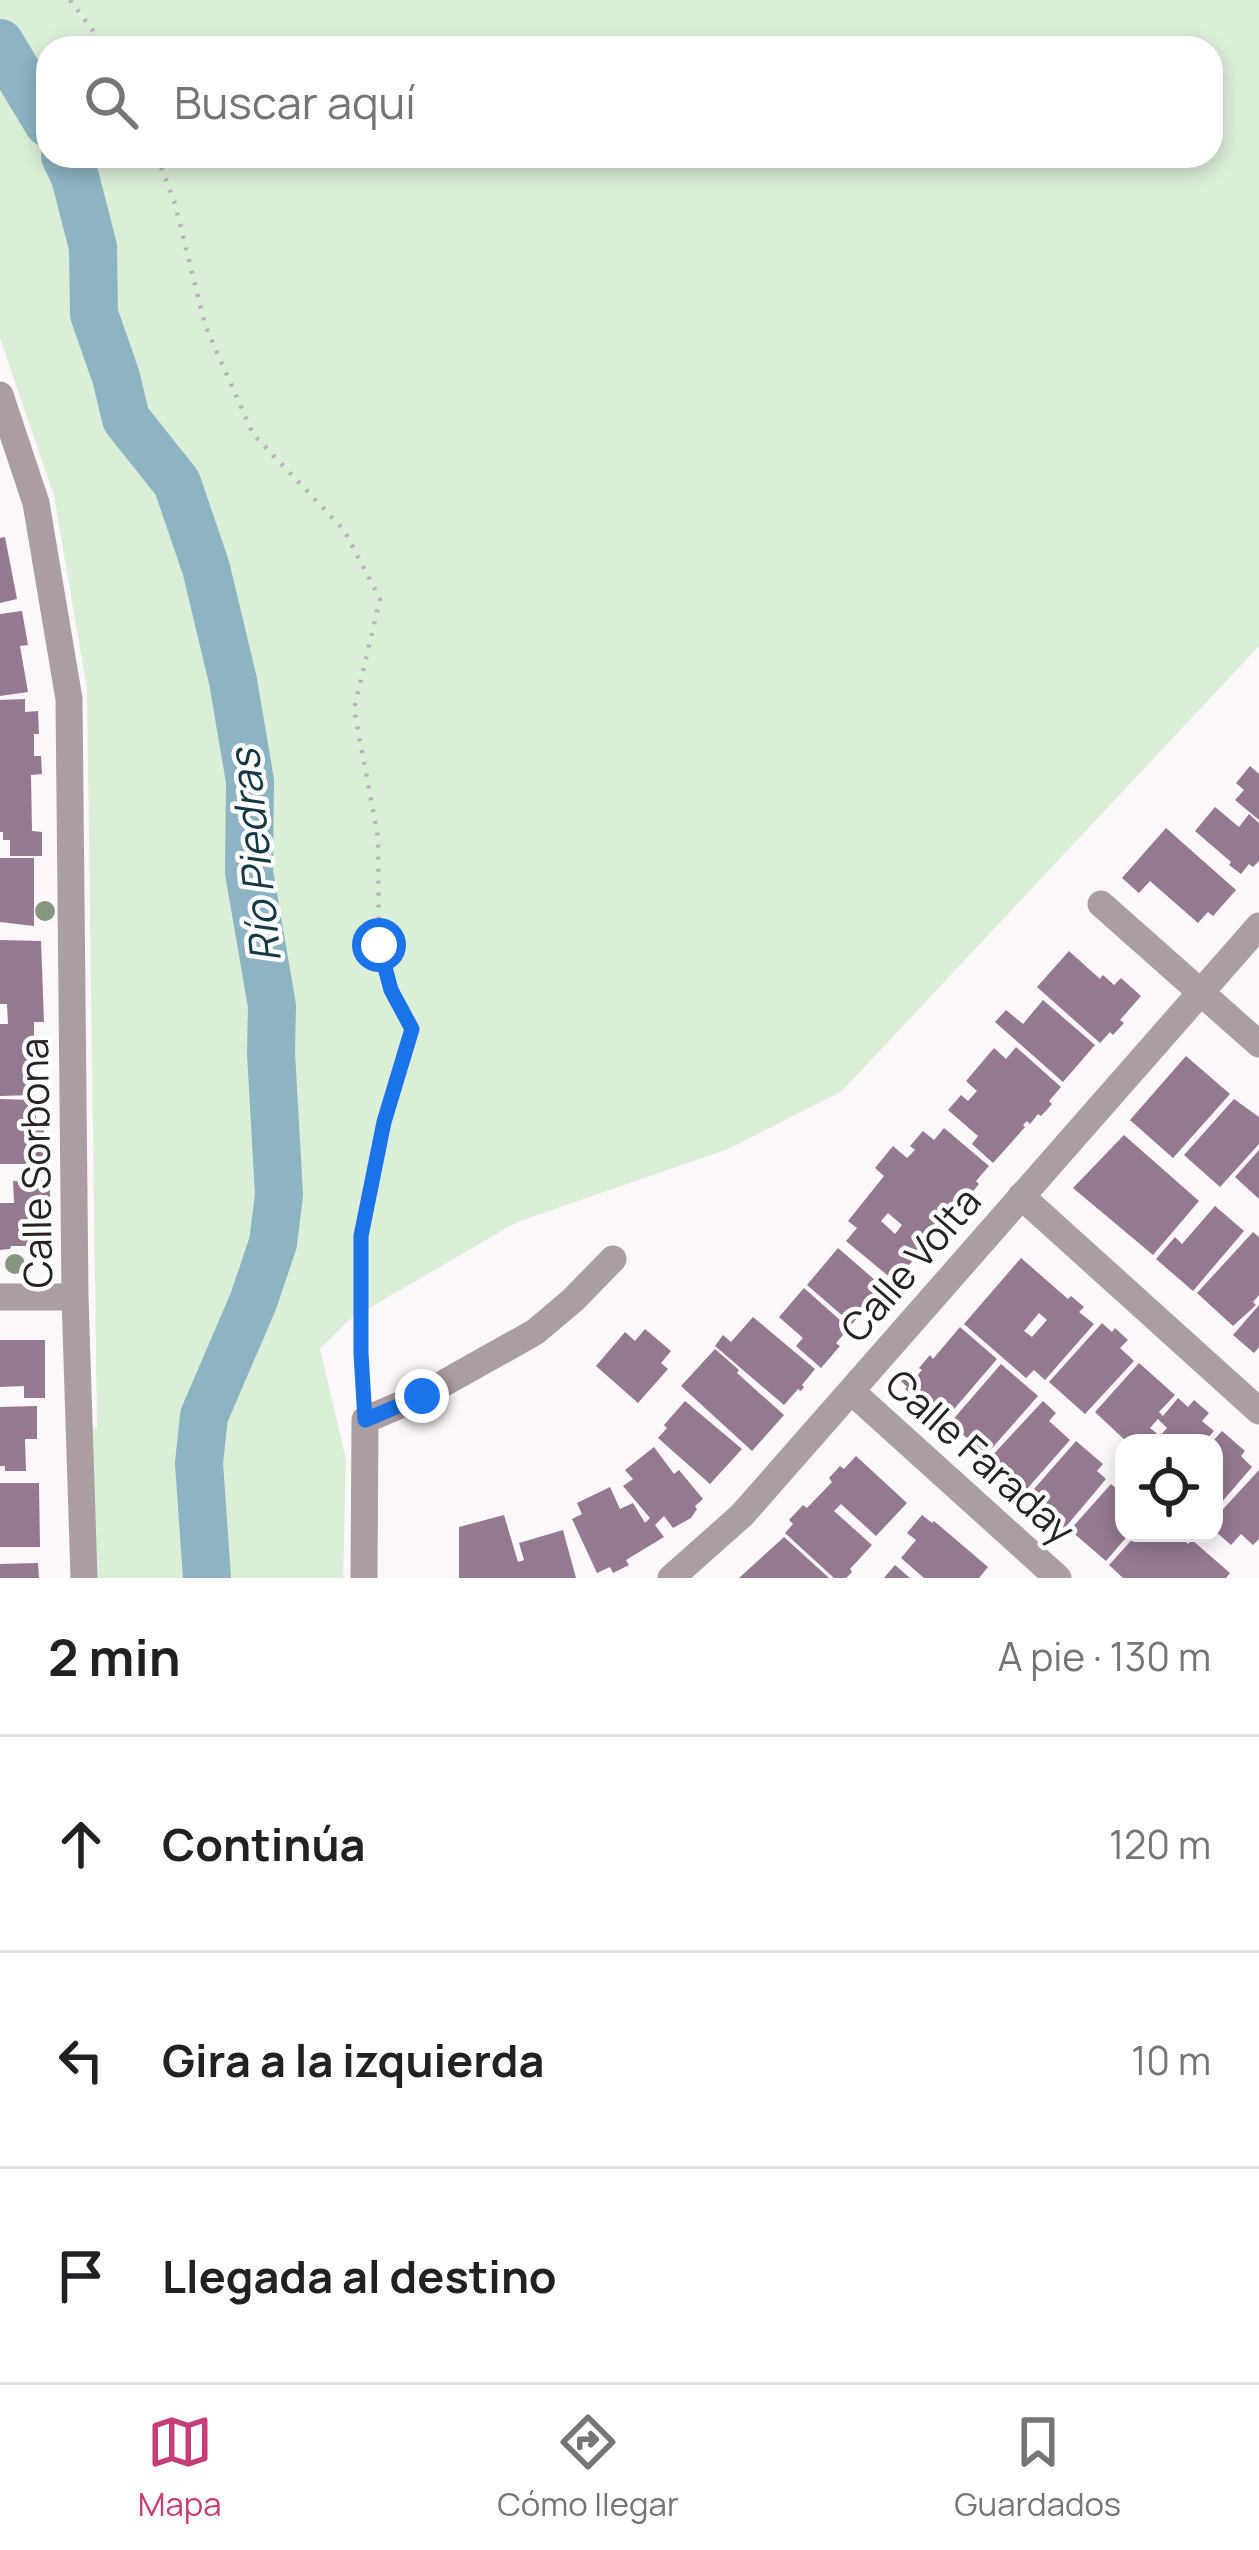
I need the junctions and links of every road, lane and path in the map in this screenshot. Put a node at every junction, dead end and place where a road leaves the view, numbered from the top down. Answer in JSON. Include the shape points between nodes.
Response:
{"nodes":[{"id":1,"x":70,"y":0,"type":"edge"},
{"id":2,"x":97,"y":36,"type":"edge"},
{"id":3,"x":162,"y":168,"type":"edge"},
{"id":4,"x":0,"y":395,"type":"edge"},
{"id":5,"x":1101,"y":904,"type":"dead end"},
{"id":6,"x":1259,"y":926,"type":"edge"},
{"id":7,"x":1200,"y":993,"type":"junction"},
{"id":8,"x":1259,"y":1045,"type":"edge"},
{"id":9,"x":1021,"y":1196,"type":"junction"},
{"id":10,"x":613,"y":1259,"type":"dead end"},
{"id":11,"x":0,"y":1298,"type":"edge"},
{"id":12,"x":75,"y":1298,"type":"junction"},
{"id":13,"x":851,"y":1391,"type":"junction"},
{"id":14,"x":1259,"y":1411,"type":"edge"},
{"id":15,"x":365,"y":1420,"type":"junction"},
{"id":16,"x":1045,"y":1574,"type":"edge"},
{"id":17,"x":84,"y":1578,"type":"edge"},
{"id":18,"x":364,"y":1578,"type":"edge"},
{"id":19,"x":671,"y":1578,"type":"edge"}],
"edges":[{"from":1,"to":2,"type":"path"},
{"from":3,"to":15,"type":"path","via":[[205,325],[253,434],[344,530],[380,598],[354,709],[378,837],[379,945],[412,1029],[361,1236]]},
{"from":4,"to":12,"type":"street","name":"Calle Sorbona","via":[[36,502],[69,699]]},
{"from":5,"to":7,"type":"street"},
{"from":6,"to":7,"type":"street","name":"Calle Volta"},
{"from":7,"to":8,"type":"street"},
{"from":7,"to":9,"type":"street","name":"Calle Volta"},
{"from":9,"to":13,"type":"street","name":"Calle Volta"},
{"from":9,"to":14,"type":"street"},
{"from":10,"to":15,"type":"street","via":[[535,1332]]},
{"from":11,"to":12,"type":"street"},
{"from":12,"to":17,"type":"street","name":"Calle Sorbona"},
{"from":13,"to":16,"type":"street","name":"Calle Faraday"},
{"from":13,"to":19,"type":"street","name":"Calle Volta","via":[[742,1515]]},
{"from":15,"to":18,"type":"street"}]}
